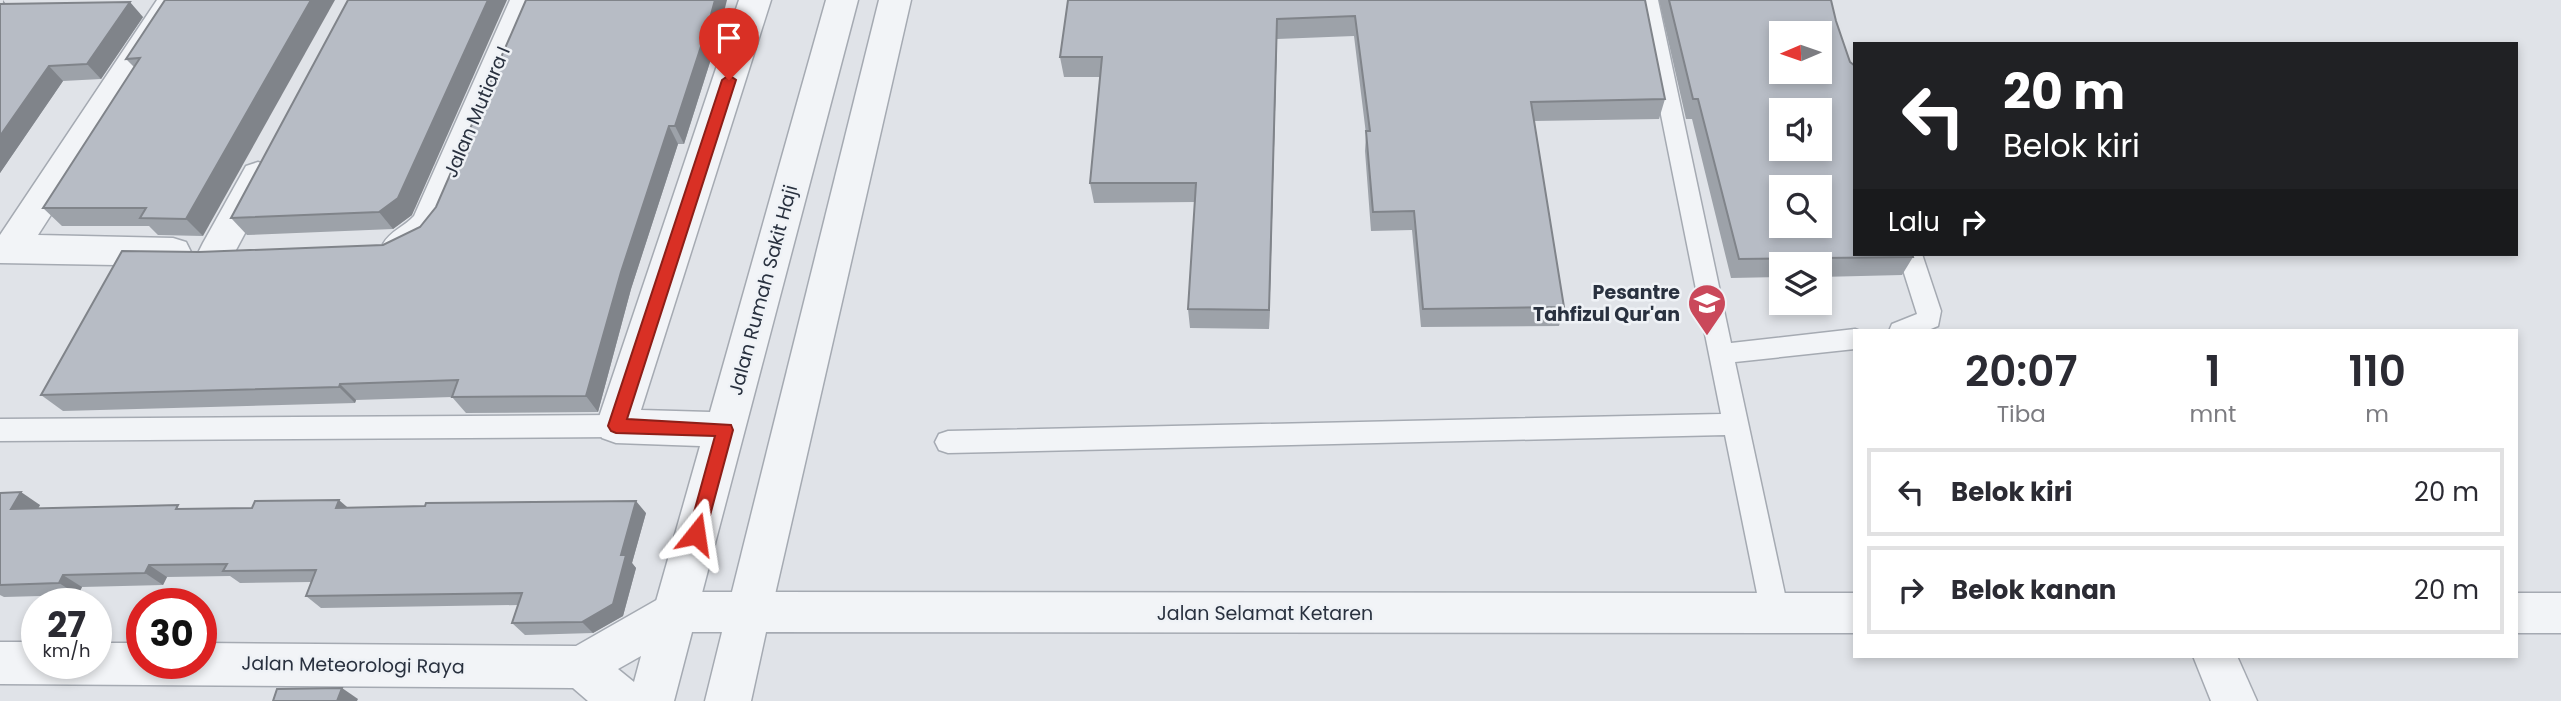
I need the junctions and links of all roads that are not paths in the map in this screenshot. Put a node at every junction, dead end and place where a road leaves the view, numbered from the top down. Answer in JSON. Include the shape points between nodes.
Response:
{"nodes":[{"id":1,"x":173,"y":0,"type":"edge"},
{"id":2,"x":526,"y":0,"type":"edge"},
{"id":3,"x":755,"y":0,"type":"edge"},
{"id":4,"x":842,"y":0,"type":"edge"},
{"id":5,"x":895,"y":0,"type":"edge"},
{"id":6,"x":1648,"y":0,"type":"edge"},
{"id":7,"x":275,"y":145,"type":"edge"},
{"id":8,"x":369,"y":247,"type":"edge"},
{"id":9,"x":5,"y":249,"type":"edge"},
{"id":10,"x":257,"y":251,"type":"edge"},
{"id":11,"x":216,"y":253,"type":"junction"},
{"id":12,"x":1911,"y":256,"type":"edge"},
{"id":13,"x":1906,"y":329,"type":"edge"},
{"id":14,"x":1853,"y":339,"type":"edge"},
{"id":15,"x":1720,"y":354,"type":"junction"},
{"id":16,"x":1735,"y":424,"type":"junction"},
{"id":17,"x":616,"y":426,"type":"junction"},
{"id":18,"x":0,"y":430,"type":"edge"},
{"id":19,"x":725,"y":430,"type":"junction"},
{"id":20,"x":948,"y":442,"type":"dead end"},
{"id":21,"x":675,"y":612,"type":"junction"},
{"id":22,"x":749,"y":612,"type":"junction"},
{"id":23,"x":1774,"y":613,"type":"junction"},
{"id":24,"x":1853,"y":613,"type":"edge"},
{"id":25,"x":2518,"y":613,"type":"edge"},
{"id":26,"x":2561,"y":613,"type":"edge"},
{"id":27,"x":2216,"y":658,"type":"edge"},
{"id":28,"x":0,"y":663,"type":"edge"},
{"id":29,"x":581,"y":667,"type":"junction"},
{"id":30,"x":622,"y":701,"type":"edge"},
{"id":31,"x":650,"y":701,"type":"edge"},
{"id":32,"x":728,"y":701,"type":"edge"},
{"id":33,"x":2234,"y":701,"type":"edge"}],
"edges":[{"from":1,"to":9,"type":"street"},
{"from":2,"to":8,"type":"street","name":"Jalan Mutiara I","via":[[429,224],[407,242]]},
{"from":3,"to":17,"type":"street"},
{"from":4,"to":19,"type":"street","name":"Jalan Rumah Sakit Haji"},
{"from":5,"to":22,"type":"street"},
{"from":6,"to":15,"type":"lane"},
{"from":7,"to":11,"type":"street"},
{"from":9,"to":11,"type":"street"},
{"from":10,"to":11,"type":"street"},
{"from":12,"to":13,"type":"lane","via":[[1929,319]]},
{"from":14,"to":15,"type":"lane"},
{"from":15,"to":16,"type":"lane"},
{"from":16,"to":20,"type":"lane"},
{"from":16,"to":23,"type":"lane"},
{"from":17,"to":18,"type":"lane"},
{"from":17,"to":19,"type":"street"},
{"from":19,"to":21,"type":"street","name":"Jalan Rumah Sakit Haji"},
{"from":21,"to":22,"type":"street","name":"Jalan Selamat Ketaren"},
{"from":21,"to":29,"type":"street"},
{"from":21,"to":31,"type":"street","name":"Jalan Rumah Sakit Haji"},
{"from":22,"to":23,"type":"street","name":"Jalan Selamat Ketaren"},
{"from":22,"to":32,"type":"street"},
{"from":23,"to":24,"type":"street","name":"Jalan Selamat Ketaren"},
{"from":25,"to":26,"type":"street"},
{"from":27,"to":33,"type":"street"},
{"from":28,"to":29,"type":"street","name":"Jalan Meteorologi Raya"},
{"from":29,"to":30,"type":"street"}]}
